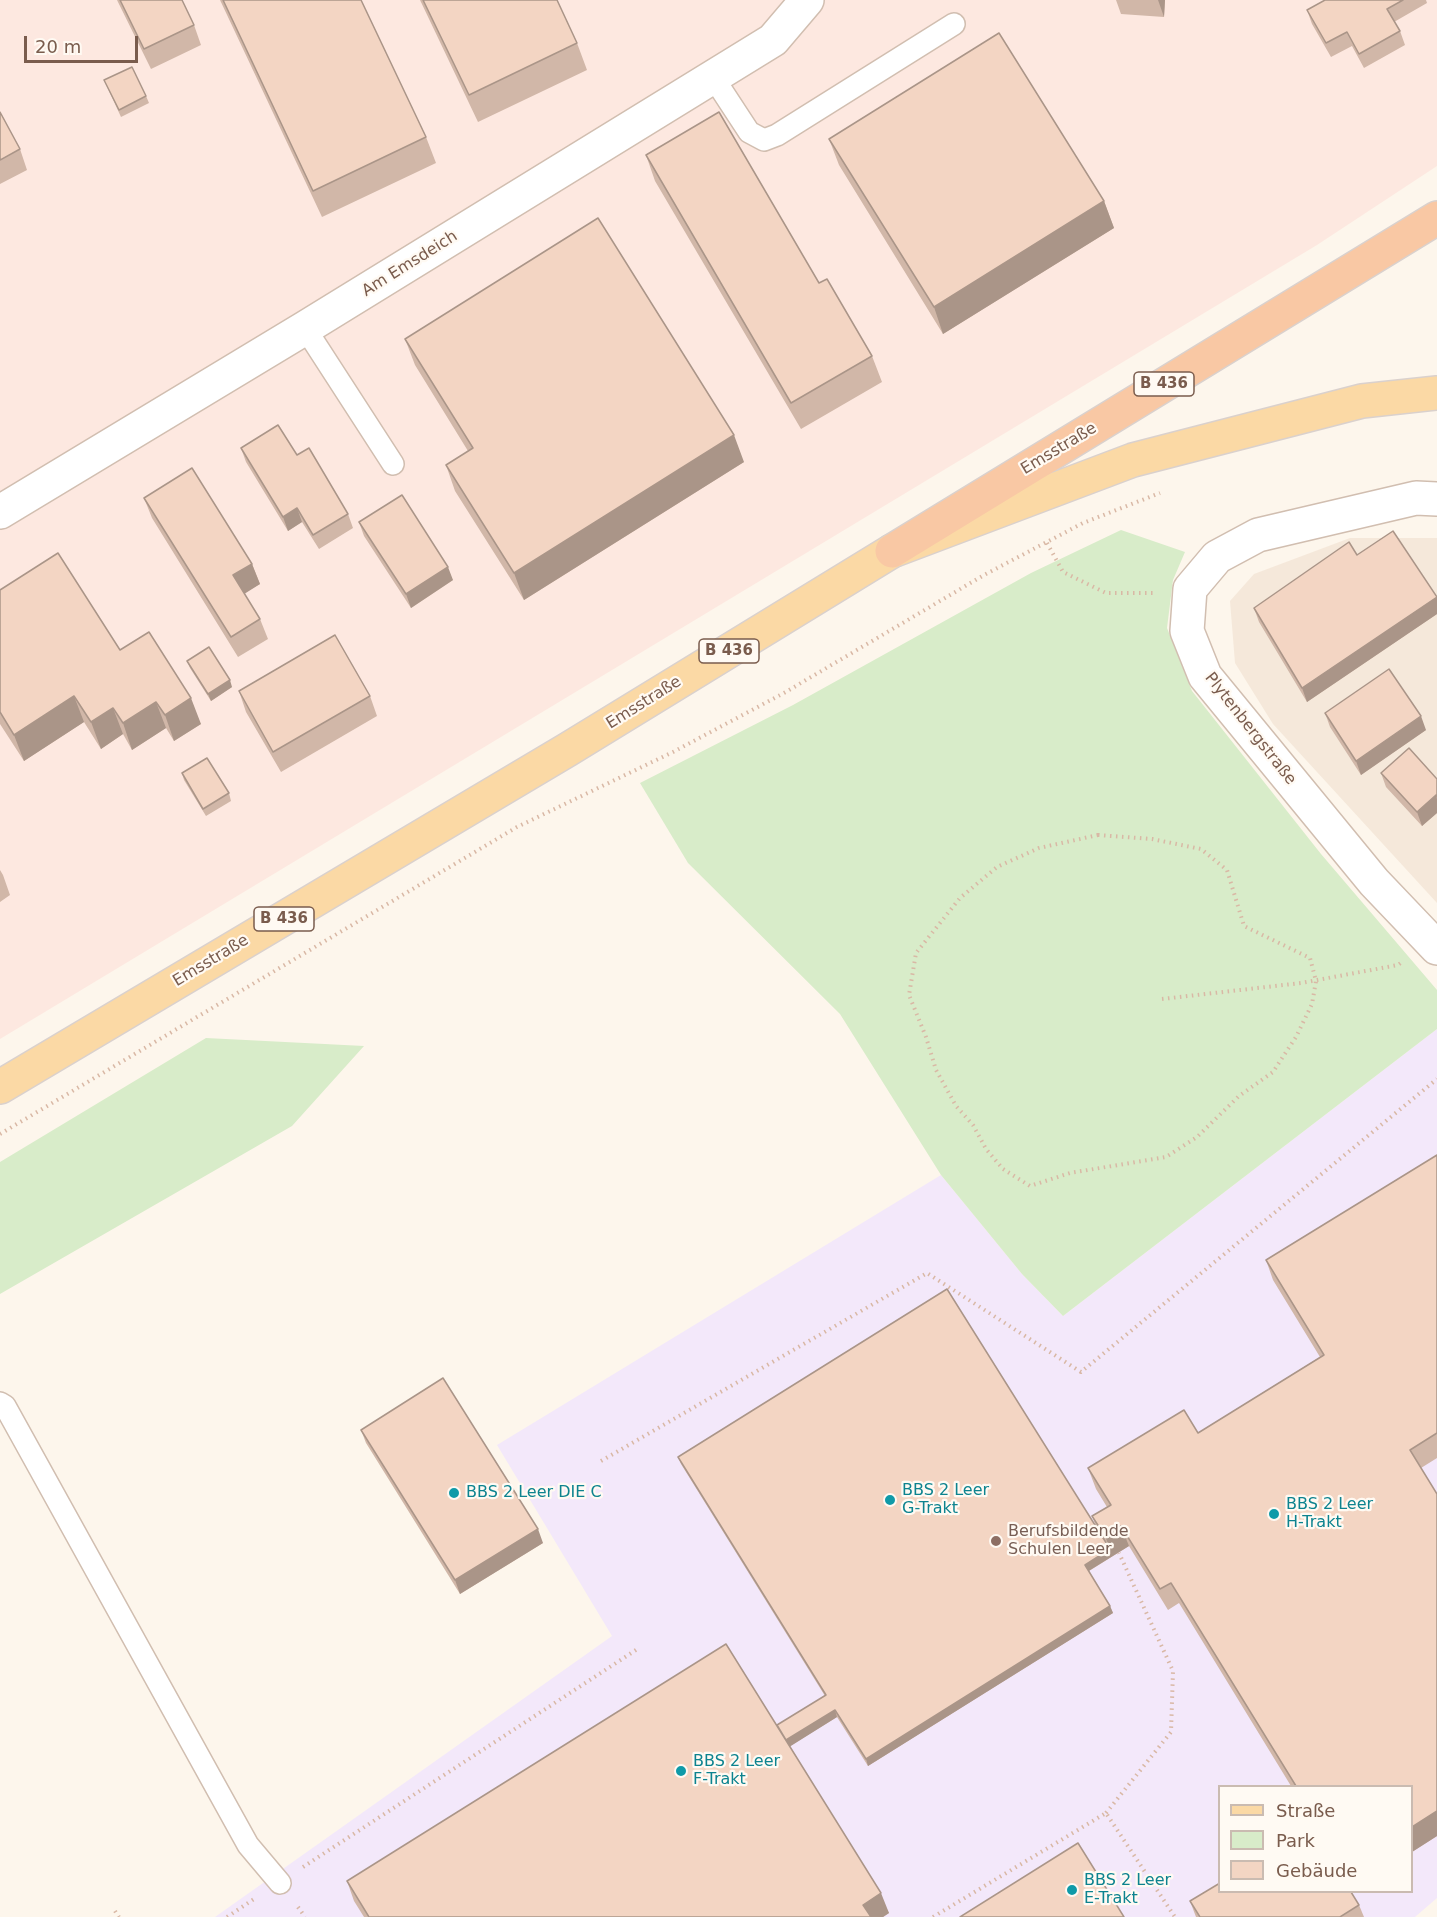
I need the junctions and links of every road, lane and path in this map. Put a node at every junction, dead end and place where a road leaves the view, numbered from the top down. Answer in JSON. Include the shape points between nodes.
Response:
{"nodes":[{"id":1,"x":807,"y":0,"type":"edge"},
{"id":2,"x":954,"y":24,"type":"dead end"},
{"id":3,"x":713,"y":77,"type":"junction"},
{"id":4,"x":1437,"y":218,"type":"edge"},
{"id":5,"x":305,"y":328,"type":"junction"},
{"id":6,"x":1437,"y":393,"type":"edge"},
{"id":7,"x":393,"y":464,"type":"dead end"},
{"id":8,"x":1166,"y":491,"type":"dead end"},
{"id":9,"x":1437,"y":499,"type":"edge"},
{"id":10,"x":0,"y":513,"type":"edge"},
{"id":11,"x":1047,"y":543,"type":"junction"},
{"id":12,"x":892,"y":551,"type":"junction"},
{"id":13,"x":1190,"y":589,"type":"junction"},
{"id":14,"x":1433,"y":945,"type":"edge"},
{"id":15,"x":1316,"y":981,"type":"junction"},
{"id":16,"x":1162,"y":999,"type":"dead end"},
{"id":17,"x":1437,"y":1079,"type":"edge"},
{"id":18,"x":0,"y":1087,"type":"edge"},
{"id":19,"x":0,"y":1134,"type":"edge"},
{"id":20,"x":0,"y":1403,"type":"edge"},
{"id":21,"x":601,"y":1461,"type":"dead end"},
{"id":22,"x":1119,"y":1552,"type":"edge"},
{"id":23,"x":639,"y":1648,"type":"dead end"},
{"id":24,"x":1106,"y":1812,"type":"junction"},
{"id":25,"x":280,"y":1883,"type":"junction"},
{"id":26,"x":115,"y":1911,"type":"dead end"},
{"id":27,"x":119,"y":1917,"type":"edge"},
{"id":28,"x":227,"y":1917,"type":"edge"},
{"id":29,"x":933,"y":1917,"type":"edge"},
{"id":30,"x":1175,"y":1917,"type":"edge"}],
"edges":[{"from":1,"to":3,"type":"street","name":"Am Emsdeich","via":[[773,40]]},
{"from":2,"to":3,"type":"lane","via":[[764,140],[749,132]]},
{"from":3,"to":5,"type":"street","name":"Am Emsdeich"},
{"from":4,"to":12,"type":"highway","name":"Emsstraße","number":"B 436"},
{"from":5,"to":7,"type":"lane"},
{"from":5,"to":10,"type":"street","name":"Am Emsdeich"},
{"from":6,"to":12,"type":"main road","via":[[1362,401],[1133,460]]},
{"from":8,"to":11,"type":"path","via":[[1083,523]]},
{"from":9,"to":13,"type":"street","via":[[1416,498],[1258,535],[1217,557]]},
{"from":11,"to":13,"type":"path","via":[[1063,572],[1106,593]]},
{"from":11,"to":19,"type":"path","via":[[984,575],[764,704],[517,827]]},
{"from":12,"to":18,"type":"main road","name":"Emsstraße","number":"B 436","via":[[567,750]]},
{"from":13,"to":14,"type":"street","name":"Plytenbergstraße","via":[[1187,631],[1205,676],[1374,882]]},
{"from":14,"to":15,"type":"path","via":[[1398,965]]},
{"from":15,"to":15,"type":"path","via":[[1310,958],[1244,926],[1227,870],[1200,849],[1152,839],[1098,835],[1039,848],[997,867],[960,898],[916,953],[909,995],[936,1070],[956,1106],[1003,1169],[1030,1186],[1070,1173],[1166,1157],[1197,1137],[1239,1096],[1273,1072],[1312,1004]]},
{"from":15,"to":16,"type":"path"},
{"from":17,"to":21,"type":"path","via":[[1081,1372],[927,1273]]},
{"from":20,"to":25,"type":"lane","via":[[248,1845]]},
{"from":22,"to":24,"type":"path","via":[[1173,1671],[1171,1731]]},
{"from":23,"to":25,"type":"path"},
{"from":24,"to":29,"type":"path"},
{"from":24,"to":30,"type":"path"},
{"from":25,"to":28,"type":"path"},
{"from":26,"to":27,"type":"path"}]}
